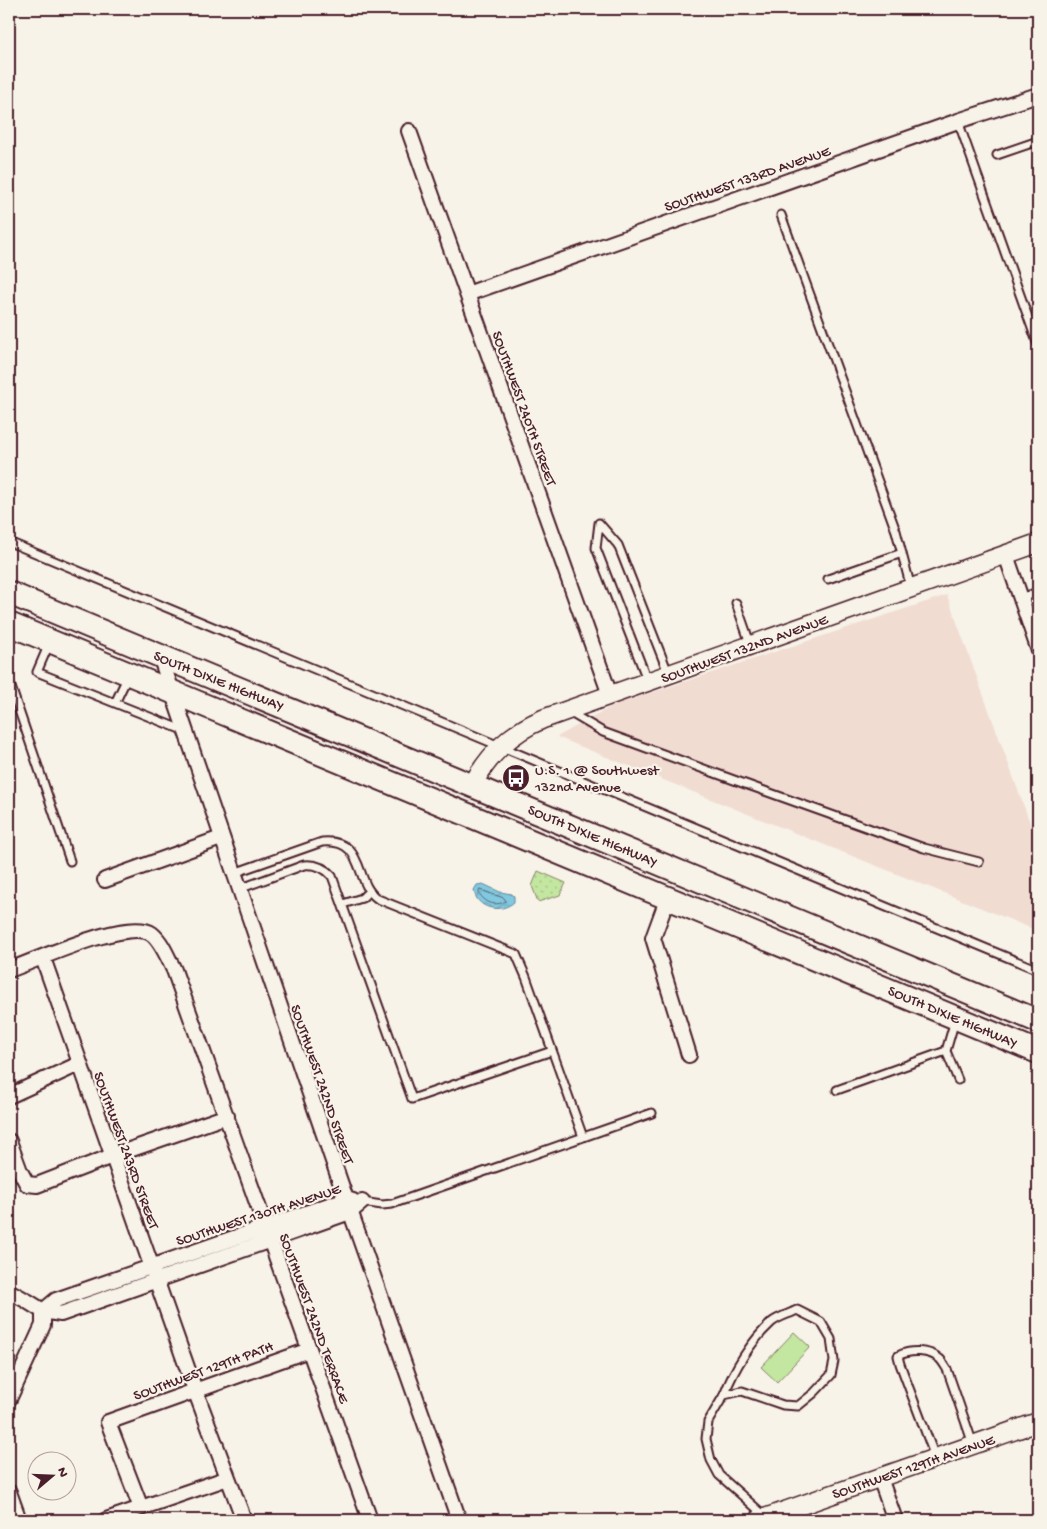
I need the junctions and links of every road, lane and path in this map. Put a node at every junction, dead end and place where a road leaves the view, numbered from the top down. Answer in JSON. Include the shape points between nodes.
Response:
{"nodes":[{"id":1,"x":1038,"y":96,"type":"edge"},
{"id":2,"x":958,"y":121,"type":"junction"},
{"id":3,"x":409,"y":131,"type":"dead end"},
{"id":4,"x":1038,"y":140,"type":"edge"},
{"id":5,"x":997,"y":155,"type":"dead end"},
{"id":6,"x":781,"y":216,"type":"dead end"},
{"id":7,"x":467,"y":294,"type":"junction"},
{"id":8,"x":1038,"y":345,"type":"edge"},
{"id":9,"x":9,"y":542,"type":"edge"},
{"id":10,"x":1038,"y":543,"type":"edge"},
{"id":11,"x":902,"y":553,"type":"junction"},
{"id":12,"x":1006,"y":555,"type":"junction"},
{"id":13,"x":828,"y":579,"type":"dead end"},
{"id":14,"x":911,"y":588,"type":"junction"},
{"id":15,"x":1038,"y":592,"type":"edge"},
{"id":16,"x":9,"y":593,"type":"edge"},
{"id":17,"x":1021,"y":598,"type":"junction"},
{"id":18,"x":736,"y":603,"type":"dead end"},
{"id":19,"x":71,"y":619,"type":"junction"},
{"id":20,"x":11,"y":623,"type":"edge"},
{"id":21,"x":50,"y":641,"type":"junction"},
{"id":22,"x":751,"y":646,"type":"junction"},
{"id":23,"x":1038,"y":648,"type":"edge"},
{"id":24,"x":160,"y":656,"type":"junction"},
{"id":25,"x":129,"y":674,"type":"junction"},
{"id":26,"x":670,"y":675,"type":"junction"},
{"id":27,"x":9,"y":681,"type":"edge"},
{"id":28,"x":648,"y":682,"type":"junction"},
{"id":29,"x":172,"y":692,"type":"junction"},
{"id":30,"x":610,"y":695,"type":"junction"},
{"id":31,"x":115,"y":703,"type":"junction"},
{"id":32,"x":566,"y":710,"type":"junction"},
{"id":33,"x":185,"y":731,"type":"junction"},
{"id":34,"x":294,"y":743,"type":"junction"},
{"id":35,"x":500,"y":746,"type":"junction"},
{"id":36,"x":472,"y":785,"type":"junction"},
{"id":37,"x":221,"y":838,"type":"junction"},
{"id":38,"x":70,"y":862,"type":"dead end"},
{"id":39,"x":979,"y":862,"type":"dead end"},
{"id":40,"x":234,"y":873,"type":"junction"},
{"id":41,"x":105,"y":880,"type":"dead end"},
{"id":42,"x":239,"y":889,"type":"junction"},
{"id":43,"x":371,"y":894,"type":"junction"},
{"id":44,"x":668,"y":898,"type":"junction"},
{"id":45,"x":344,"y":907,"type":"junction"},
{"id":46,"x":43,"y":958,"type":"junction"},
{"id":47,"x":9,"y":970,"type":"edge"},
{"id":48,"x":1038,"y":970,"type":"edge"},
{"id":49,"x":956,"y":1017,"type":"junction"},
{"id":50,"x":1038,"y":1021,"type":"edge"},
{"id":51,"x":552,"y":1051,"type":"junction"},
{"id":52,"x":946,"y":1051,"type":"junction"},
{"id":53,"x":1038,"y":1052,"type":"edge"},
{"id":54,"x":689,"y":1056,"type":"dead end"},
{"id":55,"x":79,"y":1064,"type":"junction"},
{"id":56,"x":958,"y":1080,"type":"dead end"},
{"id":57,"x":837,"y":1090,"type":"dead end"},
{"id":58,"x":9,"y":1096,"type":"edge"},
{"id":59,"x":652,"y":1113,"type":"dead end"},
{"id":60,"x":227,"y":1116,"type":"junction"},
{"id":61,"x":583,"y":1137,"type":"junction"},
{"id":62,"x":9,"y":1141,"type":"edge"},
{"id":63,"x":112,"y":1156,"type":"junction"},
{"id":64,"x":362,"y":1202,"type":"joint"},
{"id":65,"x":348,"y":1206,"type":"junction"},
{"id":66,"x":268,"y":1234,"type":"junction"},
{"id":67,"x":154,"y":1273,"type":"junction"},
{"id":68,"x":9,"y":1291,"type":"edge"},
{"id":69,"x":43,"y":1311,"type":"junction"},
{"id":70,"x":310,"y":1350,"type":"junction"},
{"id":71,"x":195,"y":1390,"type":"junction"},
{"id":72,"x":724,"y":1395,"type":"junction"},
{"id":73,"x":9,"y":1399,"type":"edge"},
{"id":74,"x":1038,"y":1422,"type":"edge"},
{"id":75,"x":973,"y":1445,"type":"junction"},
{"id":76,"x":935,"y":1458,"type":"junction"},
{"id":77,"x":228,"y":1478,"type":"junction"},
{"id":78,"x":880,"y":1478,"type":"junction"},
{"id":79,"x":9,"y":1492,"type":"edge"},
{"id":80,"x":141,"y":1508,"type":"junction"},
{"id":81,"x":763,"y":1519,"type":"edge"},
{"id":82,"x":19,"y":1520,"type":"edge"},
{"id":83,"x":106,"y":1520,"type":"edge"},
{"id":84,"x":244,"y":1520,"type":"edge"},
{"id":85,"x":370,"y":1520,"type":"edge"},
{"id":86,"x":459,"y":1520,"type":"edge"},
{"id":87,"x":895,"y":1520,"type":"edge"}],
"edges":[{"from":1,"to":2,"type":"street","name":"SOUTHWEST 133RD AVENUE"},
{"from":2,"to":7,"type":"street","name":"SOUTHWEST 133RD AVENUE"},
{"from":2,"to":8,"type":"lane"},
{"from":3,"to":7,"type":"street","name":"SOUTHWEST 240TH STREET"},
{"from":4,"to":5,"type":"lane"},
{"from":6,"to":11,"type":"lane"},
{"from":7,"to":30,"type":"street","name":"SOUTHWEST 240TH STREET"},
{"from":9,"to":35,"type":"lane"},
{"from":10,"to":12,"type":"street","name":"SOUTHWEST 132ND AVENUE"},
{"from":11,"to":13,"type":"lane"},
{"from":11,"to":14,"type":"lane"},
{"from":12,"to":14,"type":"street","name":"SOUTHWEST 132ND AVENUE"},
{"from":12,"to":17,"type":"street"},
{"from":14,"to":22,"type":"street","name":"SOUTHWEST 132ND AVENUE"},
{"from":15,"to":17,"type":"lane"},
{"from":16,"to":19,"type":"highway","name":"SOUTH DIXIE HIGHWAY"},
{"from":17,"to":23,"type":"street"},
{"from":18,"to":22,"type":"lane"},
{"from":19,"to":20,"type":"highway","via":[[19,613]]},
{"from":19,"to":24,"type":"highway","name":"SOUTH DIXIE HIGHWAY"},
{"from":20,"to":21,"type":"highway","name":"SOUTH DIXIE HIGHWAY"},
{"from":21,"to":25,"type":"highway","name":"SOUTH DIXIE HIGHWAY"},
{"from":21,"to":31,"type":"lane","via":[[37,672]]},
{"from":22,"to":26,"type":"street","name":"SOUTHWEST 132ND AVENUE"},
{"from":24,"to":29,"type":"street","name":"SOUTHWEST 242ND STREET"},
{"from":24,"to":36,"type":"highway","name":"SOUTH DIXIE HIGHWAY"},
{"from":25,"to":29,"type":"highway","name":"SOUTH DIXIE HIGHWAY"},
{"from":25,"to":31,"type":"lane"},
{"from":26,"to":28,"type":"street","name":"SOUTHWEST 132ND AVENUE"},
{"from":26,"to":28,"type":"lane","via":[[618,545],[600,523],[596,548]]},
{"from":27,"to":38,"type":"lane"},
{"from":28,"to":30,"type":"street","name":"SOUTHWEST 132ND AVENUE"},
{"from":29,"to":33,"type":"street","name":"SOUTHWEST 242ND STREET"},
{"from":29,"to":34,"type":"highway","name":"SOUTH DIXIE HIGHWAY"},
{"from":30,"to":32,"type":"street","name":"SOUTHWEST 132ND AVENUE"},
{"from":31,"to":33,"type":"lane"},
{"from":32,"to":35,"type":"street","name":"SOUTHWEST 132ND AVENUE","via":[[532,724]]},
{"from":32,"to":39,"type":"lane","via":[[603,732],[725,777],[924,848]]},
{"from":33,"to":37,"type":"street","name":"SOUTHWEST 242ND STREET"},
{"from":34,"to":36,"type":"highway","via":[[327,743],[436,787],[456,789]]},
{"from":34,"to":44,"type":"highway","name":"SOUTH DIXIE HIGHWAY"},
{"from":35,"to":36,"type":"street","name":"SOUTHWEST 132ND AVENUE"},
{"from":35,"to":48,"type":"lane"},
{"from":36,"to":44,"type":"highway","via":[[478,796],[497,812],[600,855]]},
{"from":36,"to":50,"type":"highway","name":"SOUTH DIXIE HIGHWAY"},
{"from":37,"to":40,"type":"street","name":"SOUTHWEST 242ND STREET"},
{"from":37,"to":41,"type":"street"},
{"from":40,"to":42,"type":"street","name":"SOUTHWEST 242ND STREET"},
{"from":40,"to":43,"type":"lane","via":[[330,841],[349,850],[356,858]]},
{"from":42,"to":45,"type":"lane","via":[[304,865],[316,865],[332,876]]},
{"from":42,"to":65,"type":"street","name":"SOUTHWEST 242ND STREET"},
{"from":43,"to":45,"type":"lane"},
{"from":43,"to":51,"type":"lane","via":[[516,954]]},
{"from":44,"to":49,"type":"highway","name":"SOUTH DIXIE HIGHWAY"},
{"from":44,"to":54,"type":"street","via":[[653,938]]},
{"from":45,"to":51,"type":"lane","via":[[412,1099]]},
{"from":46,"to":47,"type":"street"},
{"from":46,"to":55,"type":"street","name":"SOUTHWEST 243RD STREET"},
{"from":46,"to":60,"type":"street","name":"SOUTHWEST 242ND TERRACE","via":[[105,935],[132,930],[151,933],[174,970]]},
{"from":49,"to":52,"type":"lane"},
{"from":49,"to":53,"type":"highway","name":"SOUTH DIXIE HIGHWAY"},
{"from":51,"to":61,"type":"lane"},
{"from":52,"to":56,"type":"lane"},
{"from":52,"to":57,"type":"lane"},
{"from":55,"to":58,"type":"street"},
{"from":55,"to":63,"type":"street","name":"SOUTHWEST 243RD STREET"},
{"from":59,"to":61,"type":"lane"},
{"from":60,"to":63,"type":"street"},
{"from":60,"to":66,"type":"street","name":"SOUTHWEST 242ND TERRACE"},
{"from":61,"to":64,"type":"lane","via":[[392,1204]]},
{"from":62,"to":63,"type":"street","via":[[20,1171],[27,1184],[32,1185]]},
{"from":63,"to":67,"type":"street","name":"SOUTHWEST 243RD STREET"},
{"from":64,"to":65,"type":"street","name":"SOUTHWEST 130TH AVENUE"},
{"from":65,"to":66,"type":"street","name":"SOUTHWEST 130TH AVENUE"},
{"from":65,"to":86,"type":"street","name":"SOUTHWEST 242ND STREET"},
{"from":66,"to":67,"type":"street","name":"SOUTHWEST 130TH AVENUE"},
{"from":66,"to":70,"type":"street","name":"SOUTHWEST 242ND TERRACE"},
{"from":67,"to":69,"type":"street","name":"SOUTHWEST 130TH AVENUE","via":[[56,1300]]},
{"from":67,"to":71,"type":"street","name":"SOUTHWEST 243RD STREET"},
{"from":68,"to":69,"type":"street"},
{"from":69,"to":73,"type":"street","via":[[43,1325]]},
{"from":70,"to":71,"type":"street","name":"SOUTHWEST 129TH PATH"},
{"from":70,"to":85,"type":"street","name":"SOUTHWEST 242ND TERRACE"},
{"from":71,"to":77,"type":"street","name":"SOUTHWEST 243RD STREET"},
{"from":71,"to":80,"type":"street","name":"SOUTHWEST 129TH PATH","via":[[108,1422]]},
{"from":72,"to":72,"type":"lane","via":[[742,1392],[783,1405],[798,1406],[814,1394],[831,1375],[834,1361],[831,1339],[821,1322],[797,1310],[773,1321],[732,1375]]},
{"from":72,"to":81,"type":"lane","via":[[708,1422],[706,1439],[711,1460],[719,1475]]},
{"from":74,"to":75,"type":"street","name":"SOUTHWEST 129TH AVENUE"},
{"from":75,"to":76,"type":"street","name":"SOUTHWEST 129TH AVENUE"},
{"from":75,"to":76,"type":"lane","via":[[944,1364],[923,1352],[904,1352],[898,1356],[900,1364]]},
{"from":76,"to":78,"type":"street","name":"SOUTHWEST 129TH AVENUE"},
{"from":77,"to":80,"type":"street"},
{"from":77,"to":84,"type":"street","name":"SOUTHWEST 243RD STREET"},
{"from":78,"to":81,"type":"street","name":"SOUTHWEST 129TH AVENUE"},
{"from":78,"to":87,"type":"street"},
{"from":79,"to":82,"type":"street"},
{"from":80,"to":83,"type":"street"}]}
